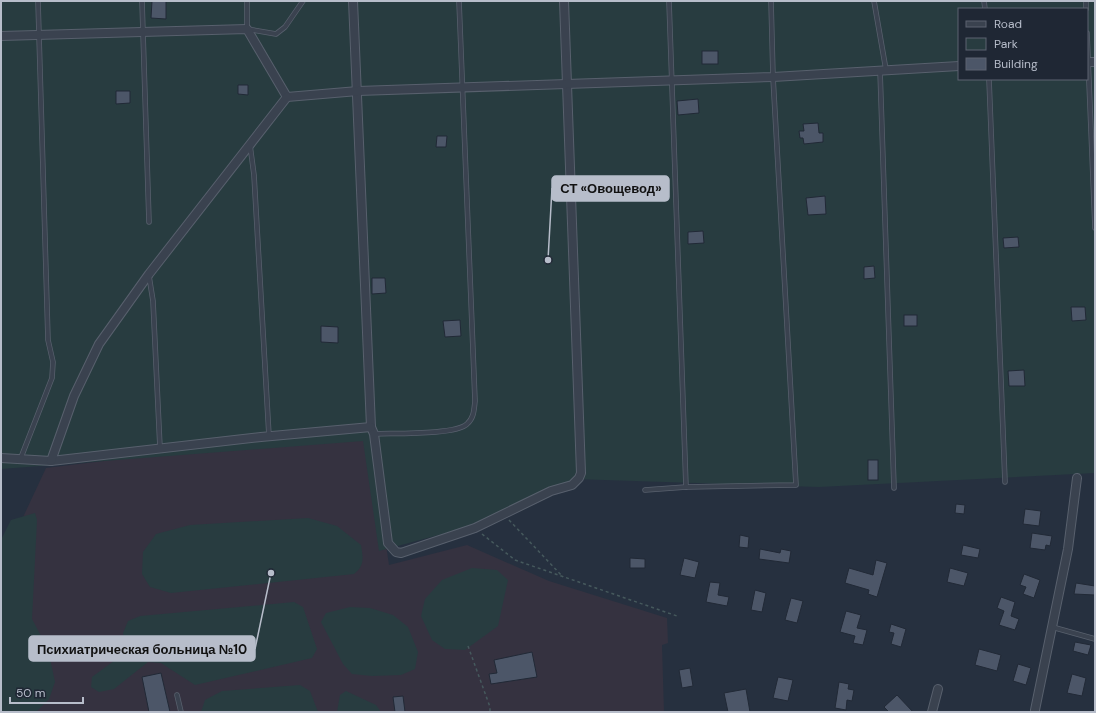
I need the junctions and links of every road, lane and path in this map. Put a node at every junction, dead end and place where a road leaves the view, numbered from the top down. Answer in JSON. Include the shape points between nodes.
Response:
{"nodes":[{"id":1,"x":38,"y":1,"type":"edge"},
{"id":2,"x":142,"y":1,"type":"edge"},
{"id":3,"x":247,"y":1,"type":"edge"},
{"id":4,"x":303,"y":1,"type":"edge"},
{"id":5,"x":353,"y":1,"type":"edge"},
{"id":6,"x":459,"y":1,"type":"edge"},
{"id":7,"x":564,"y":1,"type":"edge"},
{"id":8,"x":669,"y":1,"type":"edge"},
{"id":9,"x":771,"y":1,"type":"edge"},
{"id":10,"x":874,"y":1,"type":"edge"},
{"id":11,"x":247,"y":29,"type":"junction"},
{"id":12,"x":143,"y":33,"type":"junction"},
{"id":13,"x":39,"y":34,"type":"junction"},
{"id":14,"x":1,"y":36,"type":"edge"},
{"id":15,"x":1088,"y":43,"type":"edge"},
{"id":16,"x":1090,"y":62,"type":"edge"},
{"id":17,"x":958,"y":66,"type":"edge"},
{"id":18,"x":883,"y":70,"type":"junction"},
{"id":19,"x":773,"y":77,"type":"junction"},
{"id":20,"x":989,"y":80,"type":"edge"},
{"id":21,"x":671,"y":81,"type":"junction"},
{"id":22,"x":567,"y":85,"type":"junction"},
{"id":23,"x":464,"y":87,"type":"junction"},
{"id":24,"x":358,"y":91,"type":"junction"},
{"id":25,"x":287,"y":97,"type":"junction"},
{"id":26,"x":250,"y":144,"type":"junction"},
{"id":27,"x":149,"y":222,"type":"dead end"},
{"id":28,"x":1095,"y":228,"type":"edge"},
{"id":29,"x":149,"y":274,"type":"junction"},
{"id":30,"x":373,"y":431,"type":"junction"},
{"id":31,"x":269,"y":436,"type":"junction"},
{"id":32,"x":160,"y":448,"type":"junction"},
{"id":33,"x":1,"y":458,"type":"edge"},
{"id":34,"x":20,"y":460,"type":"junction"},
{"id":35,"x":51,"y":461,"type":"junction"},
{"id":36,"x":1077,"y":478,"type":"dead end"},
{"id":37,"x":1005,"y":482,"type":"dead end"},
{"id":38,"x":686,"y":487,"type":"junction"},
{"id":39,"x":894,"y":488,"type":"dead end"},
{"id":40,"x":645,"y":490,"type":"dead end"},
{"id":41,"x":502,"y":513,"type":"junction"},
{"id":42,"x":474,"y":528,"type":"junction"},
{"id":43,"x":564,"y":578,"type":"junction"},
{"id":44,"x":677,"y":616,"type":"dead end"},
{"id":45,"x":1052,"y":628,"type":"junction"},
{"id":46,"x":1095,"y":639,"type":"edge"},
{"id":47,"x":468,"y":646,"type":"dead end"},
{"id":48,"x":938,"y":689,"type":"dead end"},
{"id":49,"x":177,"y":694,"type":"dead end"},
{"id":50,"x":1035,"y":710,"type":"dead end"},
{"id":51,"x":181,"y":712,"type":"edge"},
{"id":52,"x":490,"y":712,"type":"edge"},
{"id":53,"x":932,"y":712,"type":"edge"}],
"edges":[{"from":1,"to":13,"type":"lane"},
{"from":2,"to":12,"type":"lane"},
{"from":3,"to":11,"type":"lane"},
{"from":4,"to":11,"type":"lane","via":[[285,27],[276,34]]},
{"from":5,"to":24,"type":"street"},
{"from":6,"to":23,"type":"lane"},
{"from":7,"to":22,"type":"street"},
{"from":8,"to":21,"type":"lane"},
{"from":9,"to":19,"type":"lane"},
{"from":10,"to":18,"type":"lane"},
{"from":11,"to":12,"type":"street"},
{"from":11,"to":25,"type":"street"},
{"from":12,"to":13,"type":"street"},
{"from":12,"to":27,"type":"lane"},
{"from":13,"to":14,"type":"street"},
{"from":13,"to":34,"type":"lane","via":[[48,340],[54,362],[52,378]]},
{"from":15,"to":16,"type":"lane"},
{"from":16,"to":28,"type":"lane"},
{"from":17,"to":18,"type":"street"},
{"from":18,"to":19,"type":"street"},
{"from":18,"to":39,"type":"lane"},
{"from":19,"to":21,"type":"street"},
{"from":19,"to":38,"type":"lane","via":[[796,485]]},
{"from":20,"to":37,"type":"lane"},
{"from":21,"to":22,"type":"street"},
{"from":21,"to":38,"type":"lane"},
{"from":22,"to":23,"type":"street"},
{"from":22,"to":41,"type":"street","via":[[581,473],[572,484]]},
{"from":23,"to":24,"type":"street"},
{"from":23,"to":30,"type":"lane","via":[[474,415],[466,426],[458,429]]},
{"from":24,"to":25,"type":"street"},
{"from":24,"to":30,"type":"street"},
{"from":25,"to":26,"type":"street"},
{"from":26,"to":29,"type":"street"},
{"from":26,"to":31,"type":"lane"},
{"from":29,"to":32,"type":"lane","via":[[153,301]]},
{"from":29,"to":35,"type":"street","via":[[99,344],[74,396]]},
{"from":30,"to":31,"type":"street"},
{"from":30,"to":42,"type":"street","via":[[390,547],[401,553]]},
{"from":31,"to":32,"type":"street"},
{"from":32,"to":35,"type":"street"},
{"from":33,"to":34,"type":"street"},
{"from":34,"to":35,"type":"street"},
{"from":36,"to":45,"type":"street","via":[[1068,549]]},
{"from":38,"to":40,"type":"lane"},
{"from":41,"to":42,"type":"street"},
{"from":41,"to":43,"type":"path"},
{"from":42,"to":43,"type":"path","via":[[515,560]]},
{"from":43,"to":44,"type":"path"},
{"from":45,"to":46,"type":"lane"},
{"from":45,"to":50,"type":"street"},
{"from":47,"to":52,"type":"path"},
{"from":48,"to":53,"type":"street"},
{"from":49,"to":51,"type":"lane"}]}
